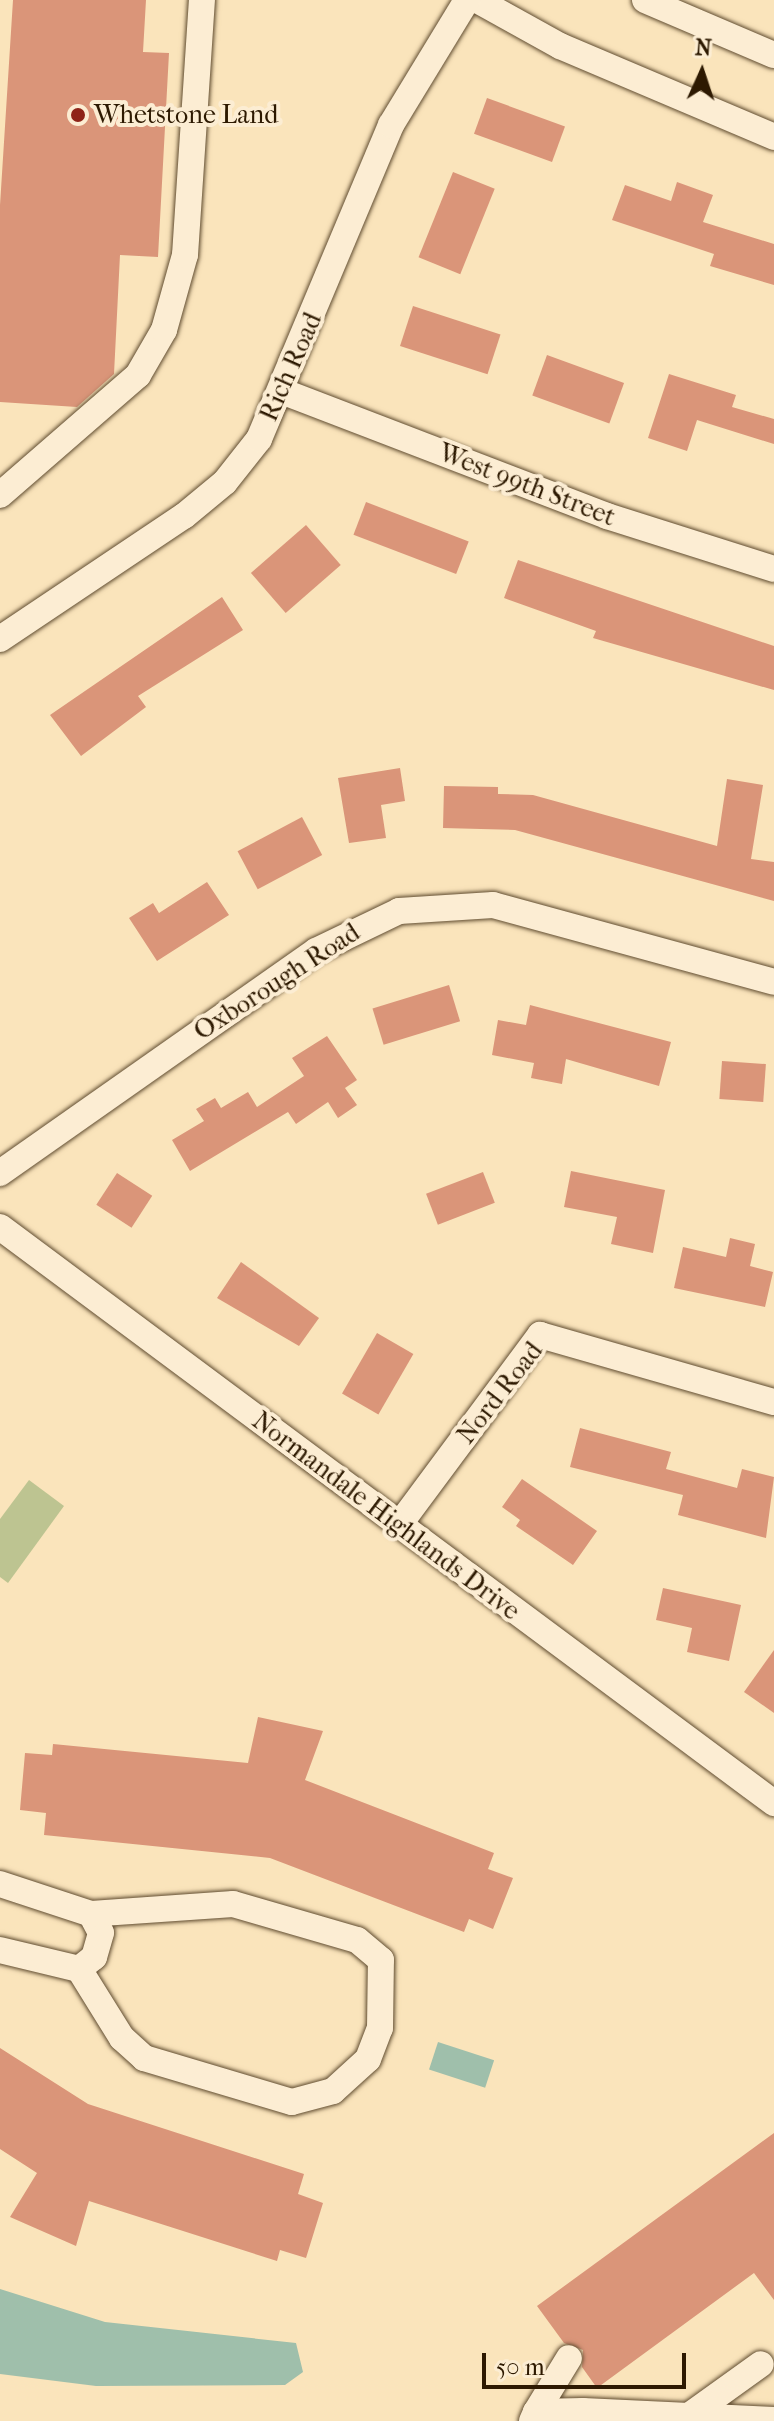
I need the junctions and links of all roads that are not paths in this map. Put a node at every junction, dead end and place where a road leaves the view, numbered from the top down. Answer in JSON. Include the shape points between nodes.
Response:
{"nodes":[{"id":1,"x":202,"y":0,"type":"edge"},
{"id":2,"x":467,"y":0,"type":"edge"},
{"id":3,"x":477,"y":0,"type":"edge"},
{"id":4,"x":645,"y":0,"type":"edge"},
{"id":5,"x":774,"y":55,"type":"edge"},
{"id":6,"x":774,"y":137,"type":"edge"},
{"id":7,"x":284,"y":392,"type":"junction"},
{"id":8,"x":0,"y":495,"type":"edge"},
{"id":9,"x":774,"y":569,"type":"edge"},
{"id":10,"x":0,"y":639,"type":"edge"},
{"id":11,"x":774,"y":982,"type":"edge"},
{"id":12,"x":0,"y":1173,"type":"edge"},
{"id":13,"x":0,"y":1227,"type":"edge"},
{"id":14,"x":774,"y":1402,"type":"edge"},
{"id":15,"x":399,"y":1525,"type":"junction"},
{"id":16,"x":774,"y":1803,"type":"edge"},
{"id":17,"x":0,"y":1884,"type":"edge"},
{"id":18,"x":91,"y":1914,"type":"junction"},
{"id":19,"x":0,"y":1950,"type":"edge"},
{"id":20,"x":79,"y":1969,"type":"junction"},
{"id":21,"x":569,"y":2358,"type":"dead end"},
{"id":22,"x":761,"y":2364,"type":"dead end"},
{"id":23,"x":690,"y":2415,"type":"junction"},
{"id":24,"x":534,"y":2416,"type":"edge"},
{"id":25,"x":774,"y":2420,"type":"edge"}],
"edges":[{"from":1,"to":8,"type":"street","via":[[185,255],[164,330],[138,375]]},
{"from":2,"to":7,"type":"street","name":"Rich Road","via":[[391,125]]},
{"from":3,"to":6,"type":"street","via":[[560,46]]},
{"from":4,"to":5,"type":"street"},
{"from":7,"to":9,"type":"street","name":"West 99th Street","via":[[607,516]]},
{"from":7,"to":10,"type":"street","name":"Rich Road","via":[[225,482]]},
{"from":11,"to":12,"type":"street","name":"Oxborough Road","via":[[493,905],[399,911],[316,951]]},
{"from":13,"to":15,"type":"street","name":"Normandale Highlands Drive"},
{"from":14,"to":15,"type":"street","name":"Nord Road","via":[[540,1335]]},
{"from":15,"to":16,"type":"street","name":"Normandale Highlands Drive"},
{"from":17,"to":18,"type":"street"},
{"from":18,"to":20,"type":"street","via":[[101,1933],[94,1957]]},
{"from":18,"to":20,"type":"street","via":[[233,1904],[357,1940],[383,1970],[380,2028],[368,2059],[333,2091],[292,2102],[233,2090],[144,2058],[122,2038]]},
{"from":19,"to":20,"type":"street"},
{"from":21,"to":24,"type":"street"},
{"from":22,"to":23,"type":"street"},
{"from":23,"to":24,"type":"street"},
{"from":23,"to":25,"type":"street"}]}
